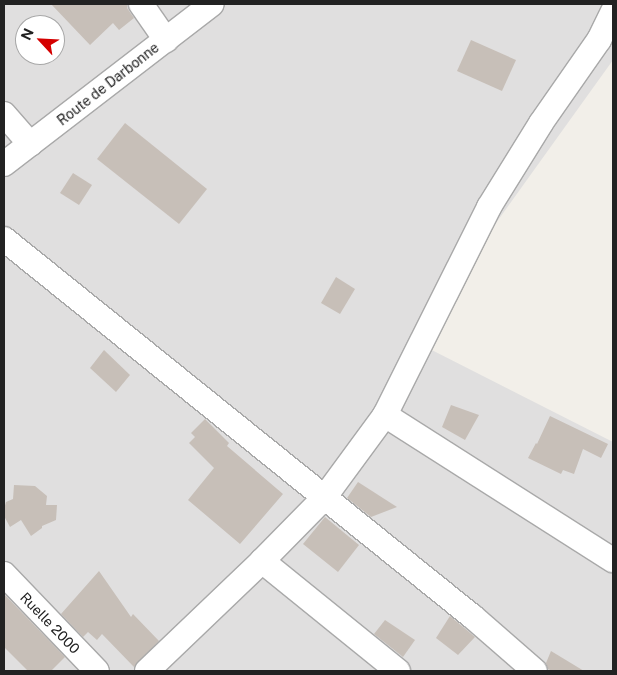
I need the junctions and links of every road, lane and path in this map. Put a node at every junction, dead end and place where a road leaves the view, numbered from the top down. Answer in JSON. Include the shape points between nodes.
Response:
{"nodes":[{"id":1,"x":141,"y":4,"type":"edge"},
{"id":2,"x":212,"y":4,"type":"edge"},
{"id":3,"x":613,"y":11,"type":"edge"},
{"id":4,"x":166,"y":40,"type":"junction"},
{"id":5,"x":4,"y":114,"type":"edge"},
{"id":6,"x":30,"y":144,"type":"junction"},
{"id":7,"x":4,"y":164,"type":"edge"},
{"id":8,"x":4,"y":239,"type":"edge"},
{"id":9,"x":385,"y":415,"type":"junction"},
{"id":10,"x":324,"y":498,"type":"junction"},
{"id":11,"x":613,"y":560,"type":"edge"},
{"id":12,"x":262,"y":561,"type":"junction"},
{"id":13,"x":4,"y":574,"type":"edge"},
{"id":14,"x":97,"y":671,"type":"edge"},
{"id":15,"x":147,"y":671,"type":"edge"},
{"id":16,"x":398,"y":671,"type":"edge"},
{"id":17,"x":535,"y":671,"type":"edge"}],
"edges":[{"from":1,"to":4,"type":"street"},
{"from":2,"to":4,"type":"street","name":"Route de Darbonne"},
{"from":3,"to":9,"type":"street","via":[[599,40],[541,123],[489,207]]},
{"from":4,"to":6,"type":"street","name":"Route de Darbonne"},
{"from":5,"to":6,"type":"street"},
{"from":6,"to":7,"type":"street","name":"Route de Darbonne"},
{"from":8,"to":10,"type":"street"},
{"from":9,"to":10,"type":"street"},
{"from":9,"to":11,"type":"street"},
{"from":10,"to":12,"type":"street"},
{"from":10,"to":17,"type":"street"},
{"from":12,"to":15,"type":"street"},
{"from":12,"to":16,"type":"street"},
{"from":13,"to":14,"type":"street","name":"Ruelle 2000"}]}
